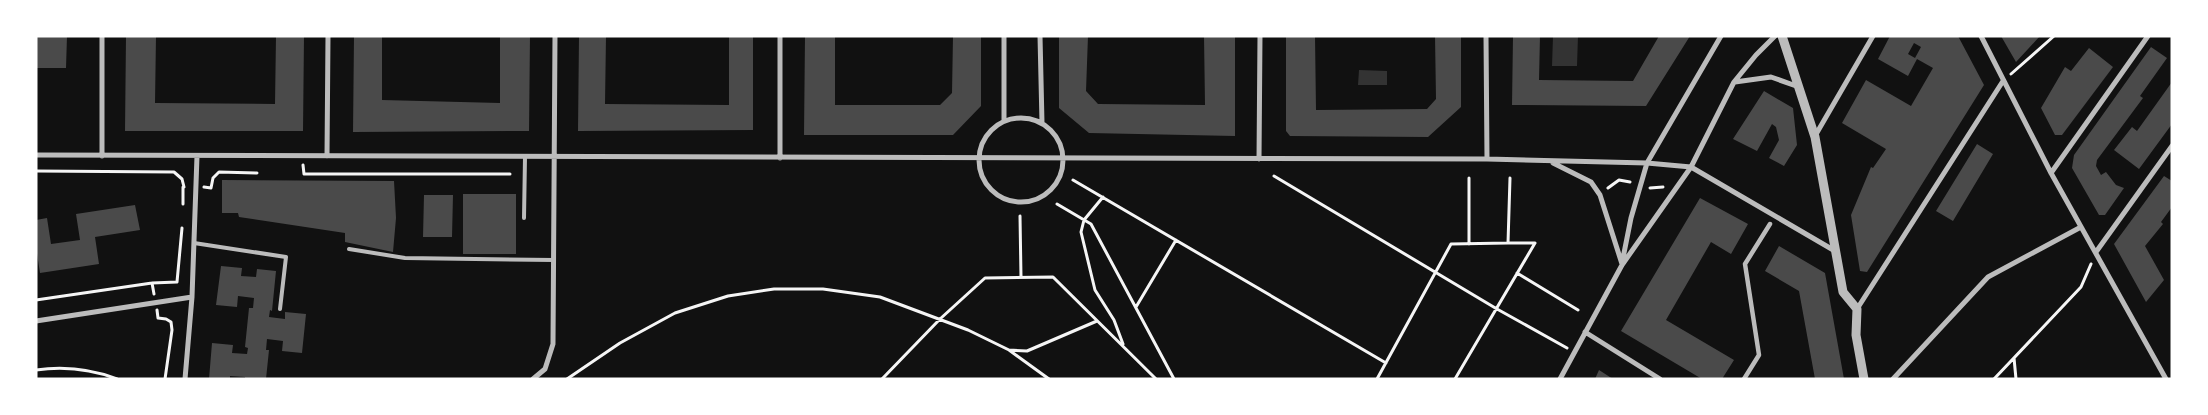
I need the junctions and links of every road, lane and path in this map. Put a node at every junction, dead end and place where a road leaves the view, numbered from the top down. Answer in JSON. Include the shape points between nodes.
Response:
{"nodes":[{"id":1,"x":102,"y":36,"type":"edge"},
{"id":2,"x":328,"y":36,"type":"edge"},
{"id":3,"x":555,"y":36,"type":"edge"},
{"id":4,"x":780,"y":36,"type":"edge"},
{"id":5,"x":1004,"y":36,"type":"edge"},
{"id":6,"x":1040,"y":36,"type":"edge"},
{"id":7,"x":1260,"y":36,"type":"edge"},
{"id":8,"x":1486,"y":36,"type":"edge"},
{"id":9,"x":1721,"y":36,"type":"edge"},
{"id":10,"x":1775,"y":36,"type":"edge"},
{"id":11,"x":1782,"y":36,"type":"edge"},
{"id":12,"x":1873,"y":36,"type":"edge"},
{"id":13,"x":1981,"y":36,"type":"edge"},
{"id":14,"x":2054,"y":36,"type":"edge"},
{"id":15,"x":2148,"y":36,"type":"edge"},
{"id":16,"x":2003,"y":81,"type":"junction"},
{"id":17,"x":1734,"y":82,"type":"junction"},
{"id":18,"x":1799,"y":87,"type":"junction"},
{"id":19,"x":1004,"y":120,"type":"junction"},
{"id":20,"x":1042,"y":123,"type":"junction"},
{"id":21,"x":1815,"y":137,"type":"junction"},
{"id":22,"x":2172,"y":146,"type":"edge"},
{"id":23,"x":36,"y":156,"type":"edge"},
{"id":24,"x":102,"y":156,"type":"junction"},
{"id":25,"x":197,"y":156,"type":"junction"},
{"id":26,"x":303,"y":156,"type":"junction"},
{"id":27,"x":327,"y":156,"type":"junction"},
{"id":28,"x":525,"y":157,"type":"junction"},
{"id":29,"x":555,"y":157,"type":"junction"},
{"id":30,"x":780,"y":158,"type":"junction"},
{"id":31,"x":978,"y":158,"type":"junction"},
{"id":32,"x":1259,"y":159,"type":"junction"},
{"id":33,"x":1487,"y":159,"type":"junction"},
{"id":34,"x":1064,"y":160,"type":"junction"},
{"id":35,"x":1548,"y":161,"type":"junction"},
{"id":36,"x":1647,"y":164,"type":"junction"},
{"id":37,"x":1691,"y":167,"type":"junction"},
{"id":38,"x":36,"y":171,"type":"edge"},
{"id":39,"x":257,"y":173,"type":"dead end"},
{"id":40,"x":2051,"y":173,"type":"junction"},
{"id":41,"x":510,"y":174,"type":"dead end"},
{"id":42,"x":1619,"y":175,"type":"dead end"},
{"id":43,"x":1274,"y":176,"type":"dead end"},
{"id":44,"x":1469,"y":178,"type":"dead end"},
{"id":45,"x":1510,"y":178,"type":"dead end"},
{"id":46,"x":1073,"y":180,"type":"dead end"},
{"id":47,"x":1619,"y":180,"type":"junction"},
{"id":48,"x":1630,"y":182,"type":"dead end"},
{"id":49,"x":1671,"y":186,"type":"dead end"},
{"id":50,"x":184,"y":187,"type":"junction"},
{"id":51,"x":189,"y":187,"type":"dead end"},
{"id":52,"x":203,"y":187,"type":"dead end"},
{"id":53,"x":1649,"y":187,"type":"dead end"},
{"id":54,"x":1603,"y":192,"type":"dead end"},
{"id":55,"x":1103,"y":197,"type":"junction"},
{"id":56,"x":1057,"y":204,"type":"dead end"},
{"id":57,"x":183,"y":206,"type":"dead end"},
{"id":58,"x":1020,"y":216,"type":"dead end"},
{"id":59,"x":524,"y":218,"type":"dead end"},
{"id":60,"x":1084,"y":220,"type":"junction"},
{"id":61,"x":1770,"y":224,"type":"dead end"},
{"id":62,"x":183,"y":226,"type":"dead end"},
{"id":63,"x":2081,"y":227,"type":"junction"},
{"id":64,"x":1176,"y":240,"type":"junction"},
{"id":65,"x":194,"y":243,"type":"junction"},
{"id":66,"x":1508,"y":243,"type":"junction"},
{"id":67,"x":1469,"y":244,"type":"junction"},
{"id":68,"x":349,"y":249,"type":"dead end"},
{"id":69,"x":1835,"y":252,"type":"junction"},
{"id":70,"x":2096,"y":252,"type":"junction"},
{"id":71,"x":554,"y":260,"type":"junction"},
{"id":72,"x":1622,"y":265,"type":"junction"},
{"id":73,"x":1437,"y":273,"type":"junction"},
{"id":74,"x":1517,"y":274,"type":"junction"},
{"id":75,"x":1021,"y":277,"type":"junction"},
{"id":76,"x":152,"y":283,"type":"junction"},
{"id":77,"x":192,"y":297,"type":"junction"},
{"id":78,"x":36,"y":300,"type":"edge"},
{"id":79,"x":156,"y":303,"type":"junction"},
{"id":80,"x":1136,"y":307,"type":"junction"},
{"id":81,"x":1496,"y":309,"type":"junction"},
{"id":82,"x":1857,"y":309,"type":"junction"},
{"id":83,"x":280,"y":310,"type":"dead end"},
{"id":84,"x":1578,"y":310,"type":"dead end"},
{"id":85,"x":940,"y":320,"type":"junction"},
{"id":86,"x":36,"y":321,"type":"edge"},
{"id":87,"x":1098,"y":321,"type":"junction"},
{"id":88,"x":1585,"y":332,"type":"junction"},
{"id":89,"x":1124,"y":347,"type":"junction"},
{"id":90,"x":1009,"y":350,"type":"junction"},
{"id":91,"x":1574,"y":352,"type":"junction"},
{"id":92,"x":2014,"y":358,"type":"junction"},
{"id":93,"x":1386,"y":363,"type":"junction"},
{"id":94,"x":36,"y":370,"type":"edge"},
{"id":95,"x":117,"y":379,"type":"edge"},
{"id":96,"x":166,"y":379,"type":"edge"},
{"id":97,"x":185,"y":379,"type":"edge"},
{"id":98,"x":533,"y":379,"type":"edge"},
{"id":99,"x":567,"y":379,"type":"edge"},
{"id":100,"x":882,"y":379,"type":"edge"},
{"id":101,"x":1049,"y":379,"type":"edge"},
{"id":102,"x":1156,"y":379,"type":"edge"},
{"id":103,"x":1174,"y":379,"type":"edge"},
{"id":104,"x":1377,"y":379,"type":"edge"},
{"id":105,"x":1456,"y":379,"type":"edge"},
{"id":106,"x":1560,"y":379,"type":"edge"},
{"id":107,"x":1660,"y":379,"type":"edge"},
{"id":108,"x":1744,"y":379,"type":"edge"},
{"id":109,"x":1864,"y":379,"type":"edge"},
{"id":110,"x":1893,"y":379,"type":"edge"},
{"id":111,"x":1994,"y":379,"type":"edge"},
{"id":112,"x":2016,"y":379,"type":"edge"},
{"id":113,"x":2166,"y":379,"type":"edge"}],
"edges":[{"from":1,"to":24,"type":"street"},
{"from":2,"to":27,"type":"street"},
{"from":3,"to":29,"type":"street"},
{"from":4,"to":30,"type":"street"},
{"from":5,"to":19,"type":"street"},
{"from":6,"to":20,"type":"street"},
{"from":7,"to":32,"type":"street"},
{"from":8,"to":33,"type":"street"},
{"from":9,"to":36,"type":"street"},
{"from":10,"to":17,"type":"street"},
{"from":11,"to":18,"type":"street"},
{"from":12,"to":21,"type":"street"},
{"from":13,"to":16,"type":"street"},
{"from":14,"to":16,"type":"path"},
{"from":15,"to":40,"type":"street"},
{"from":16,"to":40,"type":"street"},
{"from":16,"to":82,"type":"street"},
{"from":17,"to":18,"type":"street","via":[[1770,77]]},
{"from":17,"to":37,"type":"street"},
{"from":18,"to":21,"type":"street"},
{"from":19,"to":20,"type":"street","via":[[1030,118]]},
{"from":19,"to":31,"type":"street","via":[[986,136]]},
{"from":20,"to":34,"type":"street","via":[[1058,138]]},
{"from":21,"to":69,"type":"street"},
{"from":22,"to":70,"type":"street"},
{"from":23,"to":24,"type":"street"},
{"from":24,"to":25,"type":"street"},
{"from":25,"to":26,"type":"street"},
{"from":25,"to":65,"type":"street"},
{"from":26,"to":27,"type":"street"},
{"from":26,"to":41,"type":"path","via":[[304,174]]},
{"from":27,"to":28,"type":"street"},
{"from":28,"to":29,"type":"street"},
{"from":28,"to":59,"type":"lane"},
{"from":29,"to":30,"type":"street"},
{"from":29,"to":71,"type":"street"},
{"from":30,"to":31,"type":"street"},
{"from":31,"to":34,"type":"street"},
{"from":31,"to":34,"type":"street","via":[[980,172],[995,194],[1020,202],[1034,201],[1046,195],[1056,185]]},
{"from":32,"to":33,"type":"street"},
{"from":32,"to":34,"type":"street"},
{"from":33,"to":35,"type":"street"},
{"from":35,"to":36,"type":"street"},
{"from":35,"to":72,"type":"street","via":[[1591,182],[1600,195]]},
{"from":36,"to":37,"type":"street"},
{"from":36,"to":72,"type":"street","via":[[1631,218]]},
{"from":37,"to":69,"type":"street"},
{"from":37,"to":72,"type":"street"},
{"from":38,"to":50,"type":"path","via":[[174,172],[182,179]]},
{"from":39,"to":52,"type":"path","via":[[219,172],[213,178],[211,188]]},
{"from":40,"to":63,"type":"street"},
{"from":42,"to":47,"type":"path"},
{"from":43,"to":73,"type":"path"},
{"from":44,"to":67,"type":"path"},
{"from":45,"to":66,"type":"path"},
{"from":46,"to":55,"type":"path"},
{"from":47,"to":48,"type":"path"},
{"from":47,"to":54,"type":"path"},
{"from":49,"to":53,"type":"path"},
{"from":50,"to":51,"type":"path"},
{"from":50,"to":57,"type":"path"},
{"from":55,"to":60,"type":"path"},
{"from":55,"to":64,"type":"path"},
{"from":56,"to":60,"type":"path"},
{"from":58,"to":75,"type":"path"},
{"from":60,"to":80,"type":"path","via":[[1091,224]]},
{"from":60,"to":89,"type":"path","via":[[1081,232],[1095,290],[1114,320]]},
{"from":61,"to":108,"type":"street","via":[[1745,264],[1758,355]]},
{"from":62,"to":76,"type":"path","via":[[177,282]]},
{"from":63,"to":70,"type":"street"},
{"from":63,"to":110,"type":"street","via":[[1988,277]]},
{"from":64,"to":80,"type":"path"},
{"from":64,"to":93,"type":"path"},
{"from":65,"to":77,"type":"street"},
{"from":65,"to":83,"type":"lane","via":[[286,257]]},
{"from":66,"to":67,"type":"path"},
{"from":66,"to":74,"type":"path","via":[[1535,243]]},
{"from":67,"to":73,"type":"path","via":[[1451,244]]},
{"from":68,"to":71,"type":"lane","via":[[405,258]]},
{"from":69,"to":82,"type":"street","via":[[1843,292]]},
{"from":70,"to":92,"type":"path","via":[[2081,287]]},
{"from":70,"to":113,"type":"street"},
{"from":71,"to":98,"type":"street","via":[[553,344],[545,369]]},
{"from":72,"to":88,"type":"street"},
{"from":73,"to":81,"type":"path"},
{"from":73,"to":93,"type":"path"},
{"from":74,"to":81,"type":"path"},
{"from":74,"to":84,"type":"path"},
{"from":75,"to":85,"type":"path","via":[[985,278]]},
{"from":75,"to":87,"type":"path","via":[[1053,277]]},
{"from":76,"to":78,"type":"path"},
{"from":76,"to":79,"type":"path"},
{"from":77,"to":79,"type":"street"},
{"from":77,"to":97,"type":"street"},
{"from":79,"to":86,"type":"street"},
{"from":79,"to":96,"type":"path","via":[[158,318],[171,322]]},
{"from":80,"to":103,"type":"path"},
{"from":81,"to":91,"type":"path"},
{"from":81,"to":105,"type":"path"},
{"from":82,"to":109,"type":"street","via":[[1856,335]]},
{"from":85,"to":90,"type":"path"},
{"from":85,"to":99,"type":"path","via":[[880,297],[823,289],[774,289],[728,296],[675,313],[620,342]]},
{"from":85,"to":100,"type":"path"},
{"from":87,"to":89,"type":"path"},
{"from":87,"to":90,"type":"path","via":[[1027,351]]},
{"from":88,"to":91,"type":"street"},
{"from":88,"to":107,"type":"street"},
{"from":89,"to":102,"type":"path"},
{"from":90,"to":101,"type":"path"},
{"from":91,"to":106,"type":"street"},
{"from":92,"to":111,"type":"path"},
{"from":92,"to":112,"type":"path"},
{"from":93,"to":104,"type":"path"},
{"from":94,"to":95,"type":"path","via":[[73,367]]}]}
